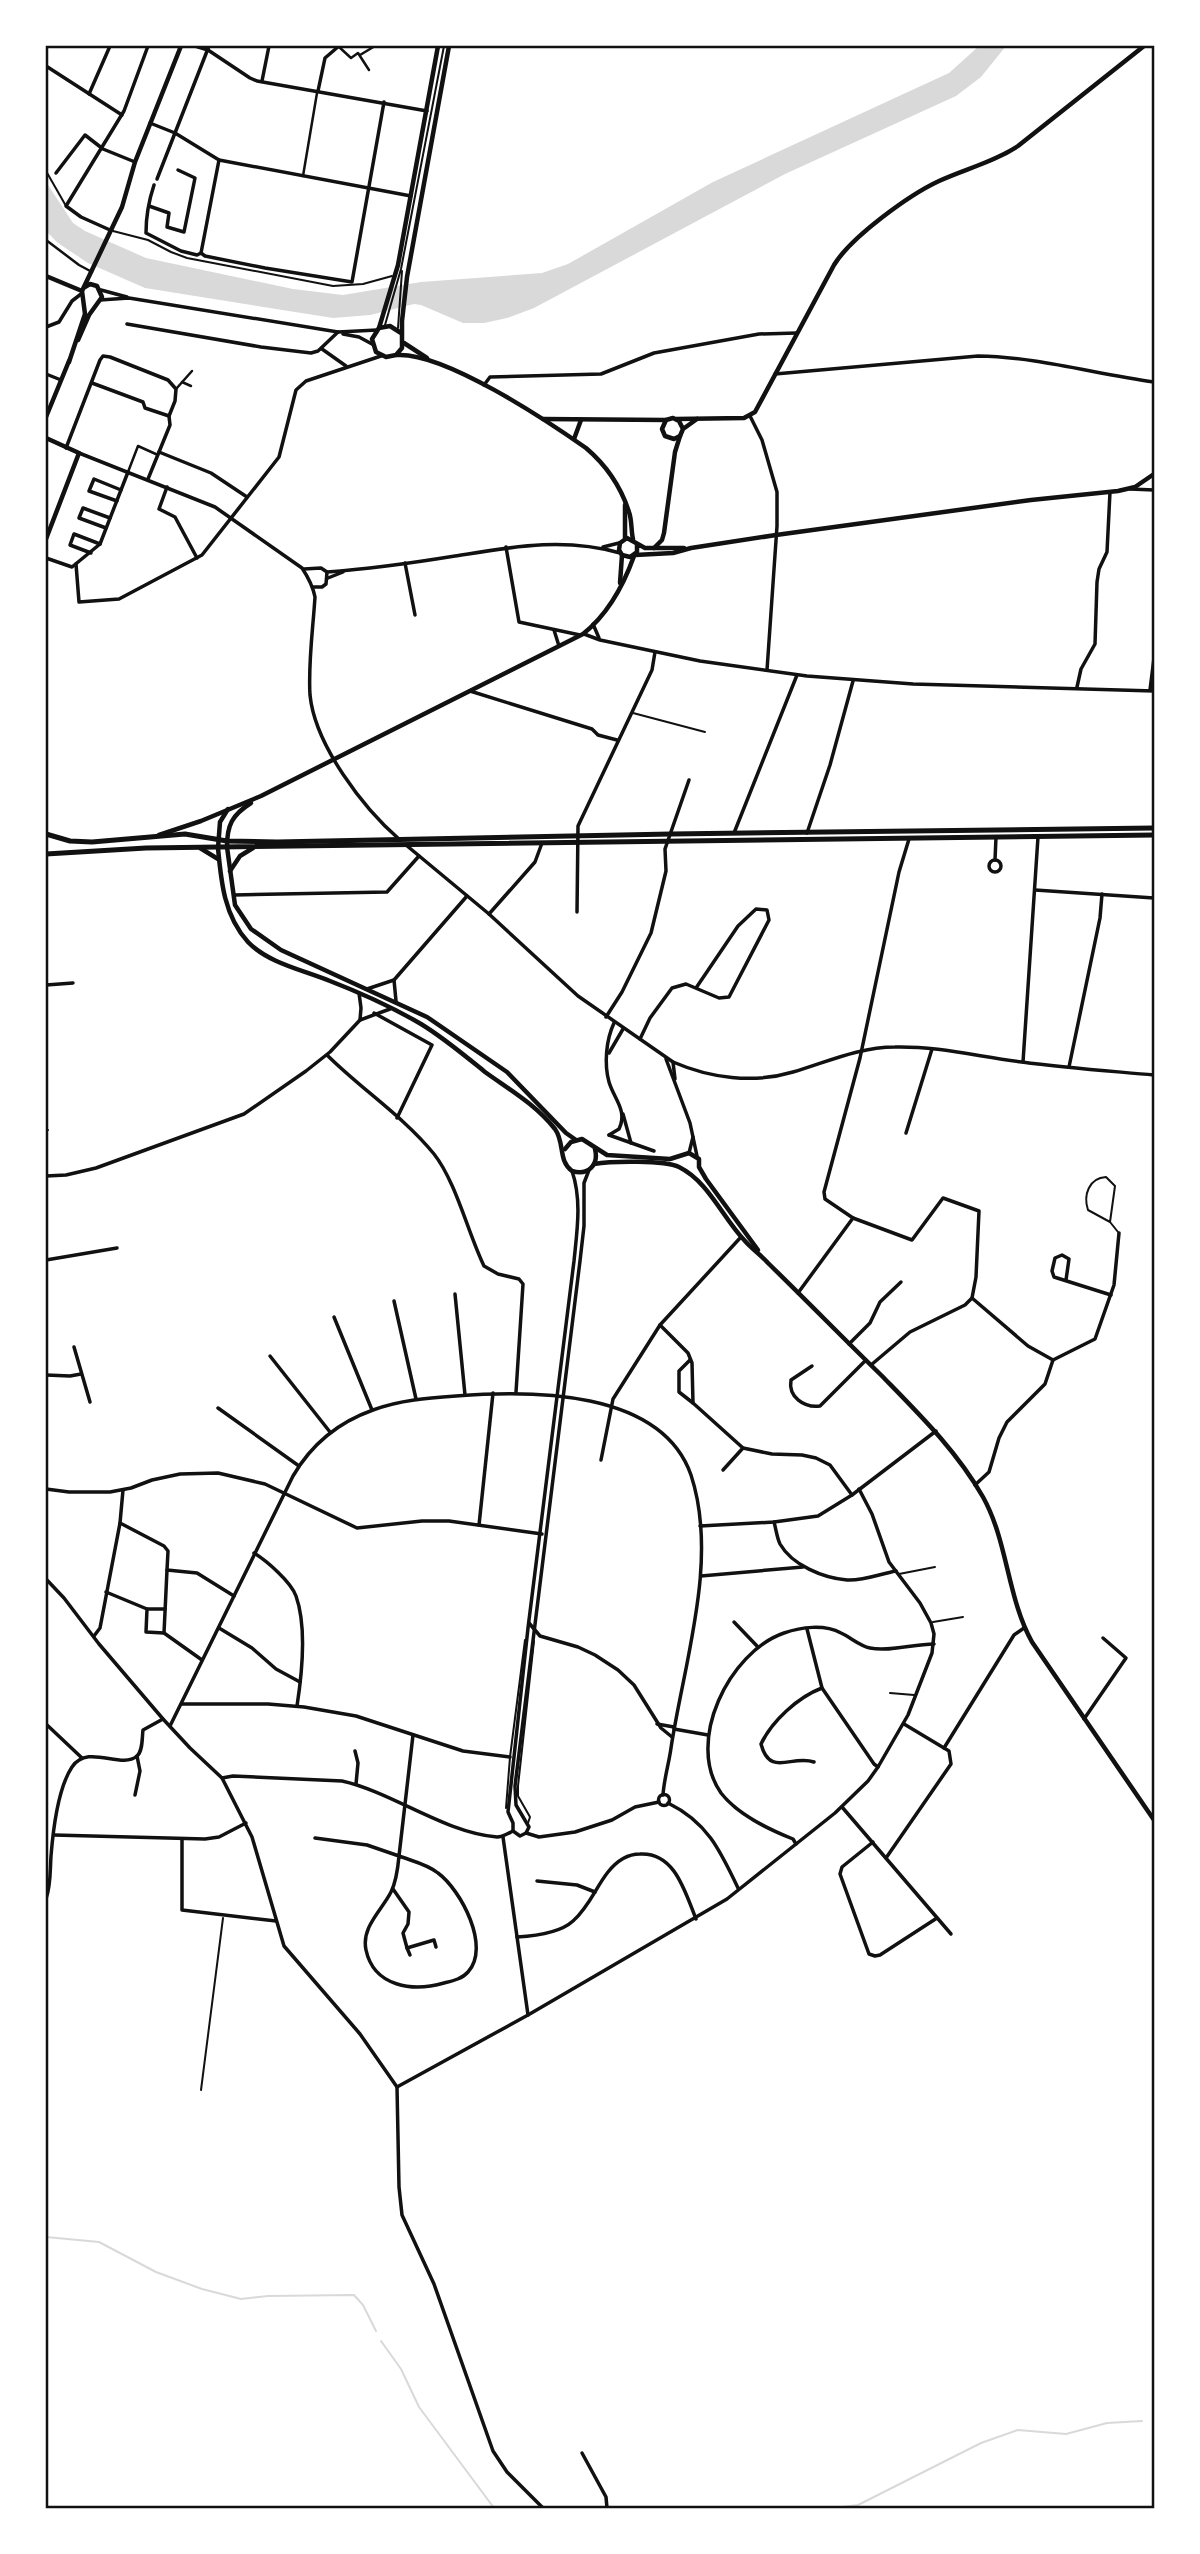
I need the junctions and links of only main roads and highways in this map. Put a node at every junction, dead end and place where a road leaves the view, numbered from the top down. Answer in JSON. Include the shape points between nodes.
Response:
{"nodes":[{"id":1,"x":1154,"y":828,"type":"edge"},
{"id":2,"x":46,"y":834,"type":"edge"},
{"id":3,"x":1154,"y":835,"type":"edge"},
{"id":4,"x":577,"y":839,"type":"junction"},
{"id":5,"x":227,"y":844,"type":"junction"},
{"id":6,"x":46,"y":854,"type":"edge"}],
"edges":[{"from":1,"to":4,"type":"main road"},
{"from":2,"to":5,"type":"main road","via":[[81,841],[185,834]]},
{"from":3,"to":4,"type":"main road"},
{"from":4,"to":5,"type":"main road"},
{"from":4,"to":5,"type":"main road","via":[[406,845]]},
{"from":5,"to":6,"type":"main road"}]}
